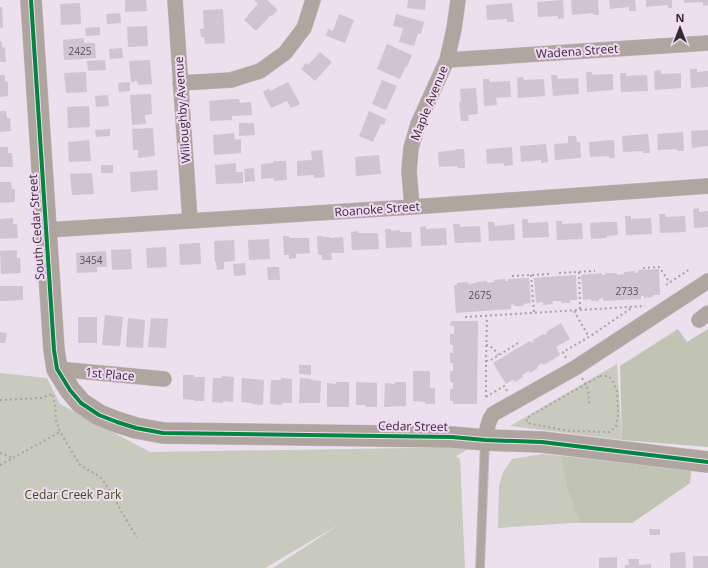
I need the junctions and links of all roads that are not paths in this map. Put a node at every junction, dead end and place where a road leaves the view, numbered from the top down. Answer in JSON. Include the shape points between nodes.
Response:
{"nodes":[{"id":1,"x":31,"y":0,"type":"edge"},
{"id":2,"x":175,"y":0,"type":"edge"},
{"id":3,"x":313,"y":0,"type":"edge"},
{"id":4,"x":458,"y":0,"type":"edge"},
{"id":5,"x":708,"y":43,"type":"edge"},
{"id":6,"x":446,"y":60,"type":"junction"},
{"id":7,"x":180,"y":83,"type":"junction"},
{"id":8,"x":708,"y":186,"type":"edge"},
{"id":9,"x":412,"y":207,"type":"junction"},
{"id":10,"x":190,"y":221,"type":"junction"},
{"id":11,"x":47,"y":230,"type":"junction"},
{"id":12,"x":708,"y":281,"type":"edge"},
{"id":13,"x":57,"y":369,"type":"junction"},
{"id":14,"x":164,"y":379,"type":"dead end"},
{"id":15,"x":117,"y":422,"type":"joint"},
{"id":16,"x":485,"y":440,"type":"junction"},
{"id":17,"x":708,"y":462,"type":"edge"},
{"id":18,"x":480,"y":568,"type":"edge"}],
"edges":[{"from":1,"to":11,"type":"street","name":"South Cedar Street"},
{"from":2,"to":7,"type":"street","name":"Willoughby Avenue"},
{"from":3,"to":7,"type":"street","via":[[304,28],[285,53],[260,71],[231,80]]},
{"from":4,"to":6,"type":"street","name":"Maple Avenue"},
{"from":5,"to":6,"type":"street","name":"Wadena Street"},
{"from":6,"to":9,"type":"street","name":"Maple Avenue","via":[[418,124],[411,148],[409,171]]},
{"from":7,"to":10,"type":"street","name":"Willoughby Avenue"},
{"from":8,"to":9,"type":"street","name":"Roanoke Street"},
{"from":9,"to":10,"type":"street","name":"Roanoke Street"},
{"from":10,"to":11,"type":"street","name":"Roanoke Street"},
{"from":11,"to":13,"type":"street","name":"South Cedar Street"},
{"from":12,"to":16,"type":"street","via":[[493,414],[489,418]]},
{"from":13,"to":14,"type":"street","name":"1st Place"},
{"from":13,"to":15,"type":"street","name":"South Cedar Street","via":[[81,403],[99,415]]},
{"from":15,"to":16,"type":"street","name":"Cedar Street","via":[[163,433],[452,437]]},
{"from":16,"to":17,"type":"street","name":"Cedar Street","via":[[542,442]]},
{"from":16,"to":18,"type":"lane"}]}
